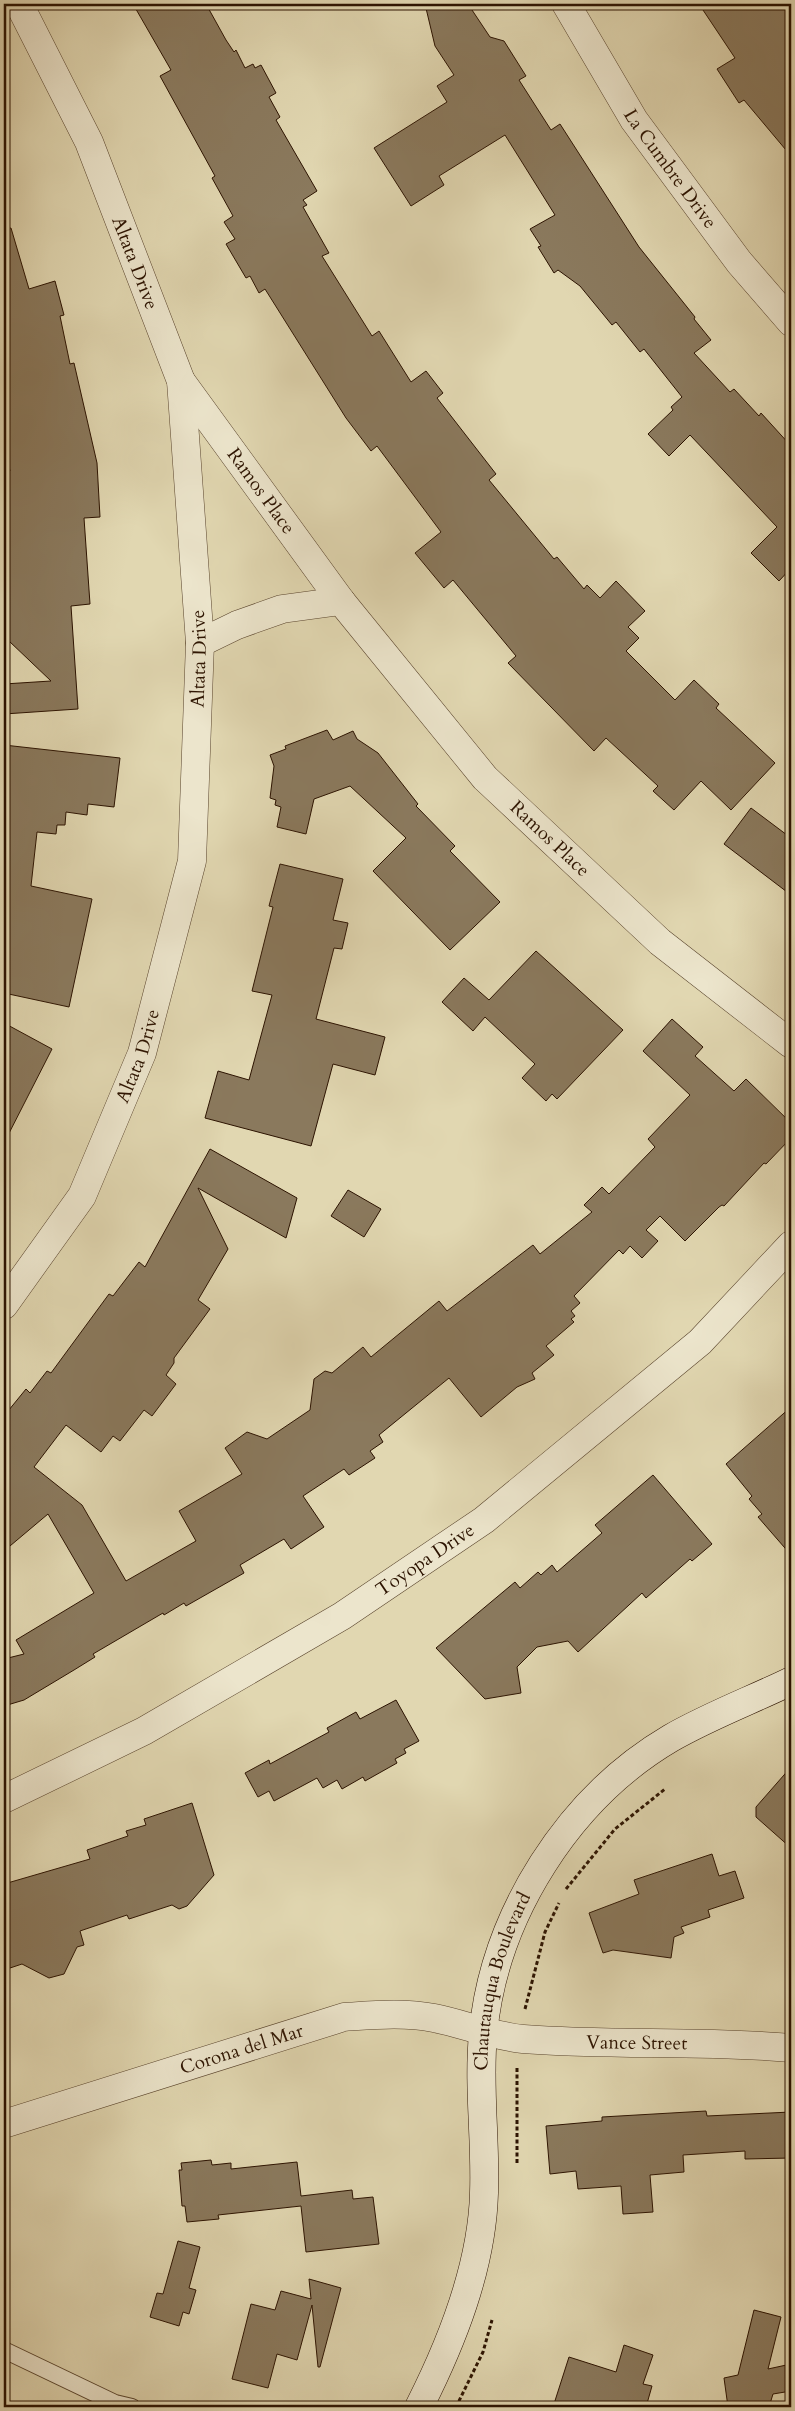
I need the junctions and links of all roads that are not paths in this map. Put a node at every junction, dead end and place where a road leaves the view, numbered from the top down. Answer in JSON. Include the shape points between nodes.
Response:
{"nodes":[{"id":1,"x":18,"y":4,"type":"edge"},
{"id":2,"x":566,"y":4,"type":"edge"},
{"id":3,"x":791,"y":322,"type":"edge"},
{"id":4,"x":181,"y":381,"type":"junction"},
{"id":5,"x":341,"y":601,"type":"junction"},
{"id":6,"x":200,"y":643,"type":"junction"},
{"id":7,"x":791,"y":1044,"type":"edge"},
{"id":8,"x":791,"y":1245,"type":"edge"},
{"id":9,"x":4,"y":1305,"type":"edge"},
{"id":10,"x":791,"y":1681,"type":"edge"},
{"id":11,"x":4,"y":1799,"type":"edge"},
{"id":12,"x":483,"y":2032,"type":"junction"},
{"id":13,"x":791,"y":2048,"type":"edge"},
{"id":14,"x":4,"y":2124,"type":"edge"},
{"id":15,"x":4,"y":2350,"type":"edge"},
{"id":16,"x":132,"y":2407,"type":"edge"},
{"id":17,"x":419,"y":2407,"type":"edge"}],
"edges":[{"from":1,"to":4,"type":"street","name":"Altata Drive","via":[[89,142]]},
{"from":2,"to":3,"type":"street","name":"La Cumbre Drive","via":[[634,120],[739,262]]},
{"from":4,"to":5,"type":"street","name":"Ramos Place"},
{"from":4,"to":6,"type":"street","name":"Altata Drive"},
{"from":5,"to":6,"type":"street","via":[[282,608]]},
{"from":5,"to":7,"type":"street","name":"Ramos Place","via":[[485,778],[660,942]]},
{"from":6,"to":9,"type":"street","name":"Altata Drive","via":[[192,861],[142,1054],[82,1196]]},
{"from":8,"to":11,"type":"street","name":"Toyopa Drive","via":[[700,1342],[484,1520],[342,1616],[161,1721]]},
{"from":10,"to":12,"type":"street","name":"Chautauqua Boulevard","via":[[672,1738],[628,1767],[585,1808],[549,1855],[520,1903],[490,1989]]},
{"from":12,"to":13,"type":"street","name":"Vance Street","via":[[537,2040],[736,2043]]},
{"from":12,"to":14,"type":"street","name":"Corona del Mar","via":[[435,2018],[392,2013],[344,2016]]},
{"from":12,"to":17,"type":"street","name":"Chautauqua Boulevard","via":[[484,2196],[477,2254],[457,2317]]},
{"from":15,"to":16,"type":"lane","via":[[115,2403]]}]}
